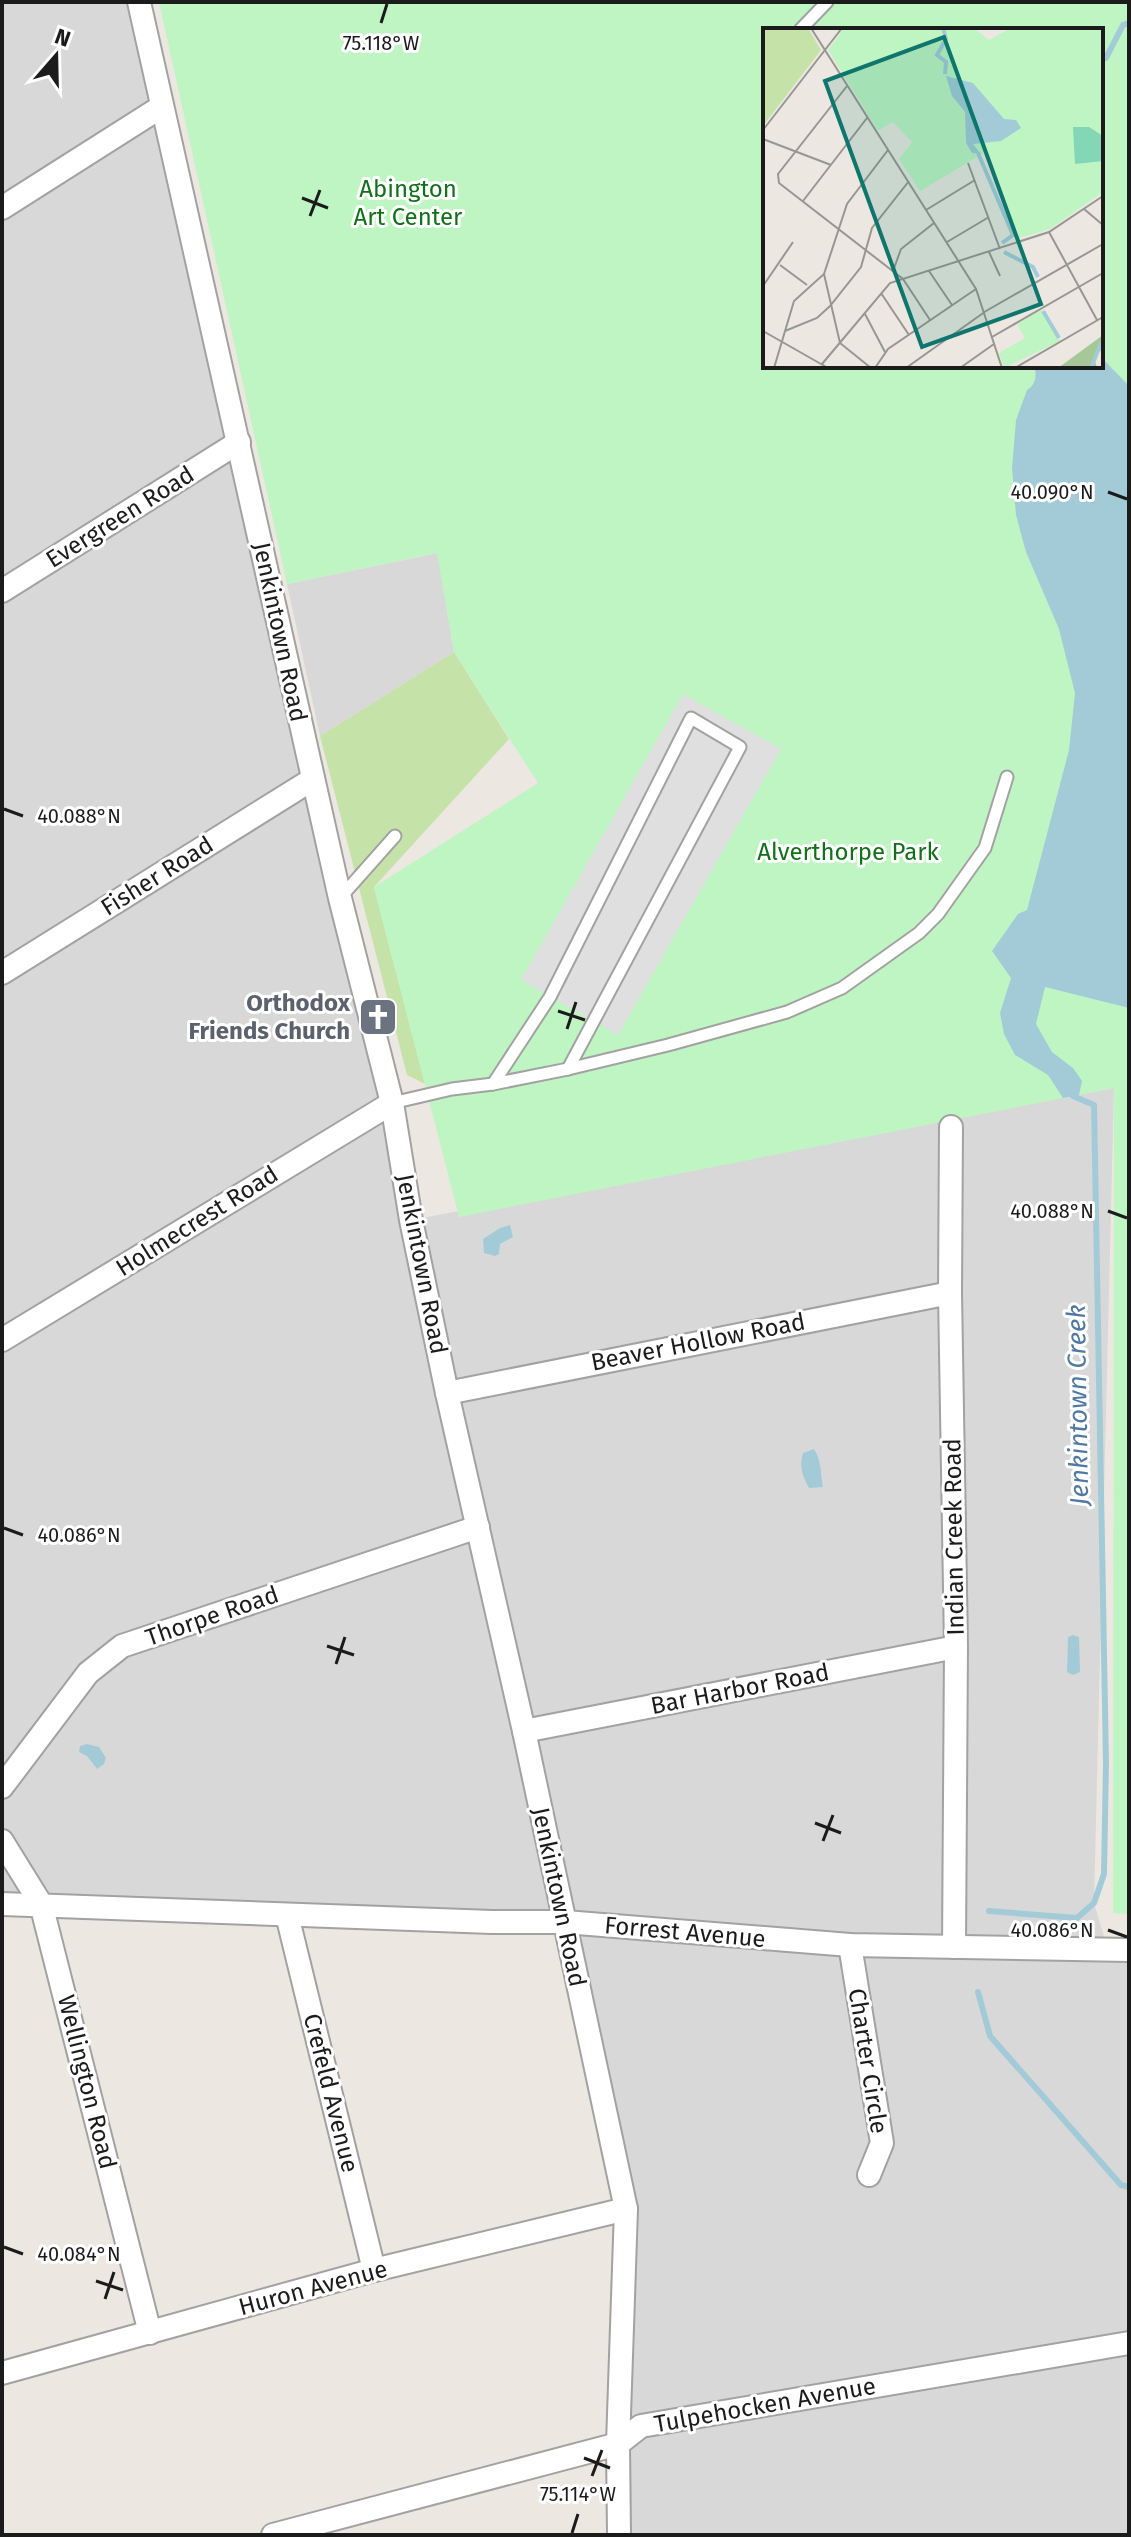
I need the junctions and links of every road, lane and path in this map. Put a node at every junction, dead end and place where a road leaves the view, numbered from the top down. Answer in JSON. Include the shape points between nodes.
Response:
{"nodes":[{"id":1,"x":139,"y":2,"type":"edge"},
{"id":2,"x":827,"y":2,"type":"edge"},
{"id":3,"x":802,"y":28,"type":"edge"},
{"id":4,"x":161,"y":107,"type":"junction"},
{"id":5,"x":2,"y":208,"type":"edge"},
{"id":6,"x":239,"y":442,"type":"junction"},
{"id":7,"x":2,"y":591,"type":"edge"},
{"id":8,"x":1007,"y":777,"type":"dead end"},
{"id":9,"x":313,"y":779,"type":"junction"},
{"id":10,"x":395,"y":836,"type":"dead end"},
{"id":11,"x":340,"y":898,"type":"junction"},
{"id":12,"x":2,"y":973,"type":"edge"},
{"id":13,"x":568,"y":1069,"type":"junction"},
{"id":14,"x":493,"y":1084,"type":"junction"},
{"id":15,"x":392,"y":1103,"type":"junction"},
{"id":16,"x":951,"y":1127,"type":"dead end"},
{"id":17,"x":950,"y":1293,"type":"junction"},
{"id":18,"x":2,"y":1340,"type":"edge"},
{"id":19,"x":447,"y":1393,"type":"junction"},
{"id":20,"x":478,"y":1527,"type":"junction"},
{"id":21,"x":956,"y":1647,"type":"junction"},
{"id":22,"x":524,"y":1731,"type":"junction"},
{"id":23,"x":2,"y":1787,"type":"edge"},
{"id":24,"x":2,"y":1841,"type":"edge"},
{"id":25,"x":2,"y":1904,"type":"edge"},
{"id":26,"x":41,"y":1904,"type":"junction"},
{"id":27,"x":287,"y":1915,"type":"junction"},
{"id":28,"x":565,"y":1922,"type":"junction"},
{"id":29,"x":850,"y":1945,"type":"junction"},
{"id":30,"x":954,"y":1947,"type":"junction"},
{"id":31,"x":1129,"y":1950,"type":"edge"},
{"id":32,"x":869,"y":2175,"type":"dead end"},
{"id":33,"x":626,"y":2209,"type":"junction"},
{"id":34,"x":374,"y":2270,"type":"junction"},
{"id":35,"x":150,"y":2333,"type":"junction"},
{"id":36,"x":1129,"y":2343,"type":"edge"},
{"id":37,"x":2,"y":2373,"type":"edge"},
{"id":38,"x":618,"y":2444,"type":"junction"},
{"id":39,"x":273,"y":2535,"type":"edge"},
{"id":40,"x":619,"y":2535,"type":"edge"}],
"edges":[{"from":1,"to":4,"type":"street","name":"Jenkintown Road"},
{"from":2,"to":3,"type":"lane"},
{"from":4,"to":5,"type":"street"},
{"from":4,"to":6,"type":"street","name":"Jenkintown Road"},
{"from":6,"to":7,"type":"street","name":"Evergreen Road"},
{"from":6,"to":9,"type":"street","name":"Jenkintown Road"},
{"from":8,"to":13,"type":"lane","via":[[985,848],[938,914],[842,988],[787,1012]]},
{"from":9,"to":11,"type":"street","name":"Jenkintown Road"},
{"from":9,"to":12,"type":"street","name":"Fisher Road"},
{"from":10,"to":11,"type":"lane"},
{"from":11,"to":15,"type":"street","name":"Jenkintown Road"},
{"from":13,"to":14,"type":"lane"},
{"from":13,"to":14,"type":"lane","via":[[740,747],[691,718],[550,997]]},
{"from":14,"to":15,"type":"lane"},
{"from":15,"to":18,"type":"street","name":"Holmecrest Road"},
{"from":15,"to":19,"type":"street","name":"Jenkintown Road"},
{"from":16,"to":17,"type":"street","name":"Indian Creek Road"},
{"from":17,"to":19,"type":"street","name":"Beaver Hollow Road"},
{"from":17,"to":21,"type":"street","name":"Indian Creek Road"},
{"from":19,"to":20,"type":"street","name":"Jenkintown Road"},
{"from":20,"to":22,"type":"street","name":"Jenkintown Road"},
{"from":20,"to":23,"type":"street","name":"Thorpe Road","via":[[122,1646],[88,1673]]},
{"from":21,"to":22,"type":"street","name":"Bar Harbor Road"},
{"from":21,"to":30,"type":"street","name":"Indian Creek Road"},
{"from":22,"to":28,"type":"street","name":"Jenkintown Road"},
{"from":24,"to":26,"type":"street","name":"Wellington Road"},
{"from":25,"to":26,"type":"street","name":"Forrest Avenue"},
{"from":26,"to":27,"type":"street","name":"Forrest Avenue"},
{"from":26,"to":35,"type":"street","name":"Wellington Road"},
{"from":27,"to":28,"type":"street","name":"Forrest Avenue"},
{"from":27,"to":34,"type":"street","name":"Crefeld Avenue"},
{"from":28,"to":29,"type":"street","name":"Forrest Avenue"},
{"from":28,"to":33,"type":"street","name":"Jenkintown Road"},
{"from":29,"to":30,"type":"street","name":"Forrest Avenue"},
{"from":29,"to":32,"type":"street","name":"Charter Circle","via":[[882,2143]]},
{"from":30,"to":31,"type":"street","name":"Forrest Avenue"},
{"from":33,"to":34,"type":"street","name":"Huron Avenue"},
{"from":33,"to":38,"type":"street","name":"Jenkintown Road"},
{"from":34,"to":35,"type":"street","name":"Huron Avenue"},
{"from":35,"to":37,"type":"street","name":"Huron Avenue"},
{"from":36,"to":38,"type":"street","name":"Tulpehocken Avenue","via":[[641,2426]]},
{"from":38,"to":39,"type":"street","name":"Tulpehocken Avenue"},
{"from":38,"to":40,"type":"street","name":"Jenkintown Road"}]}
